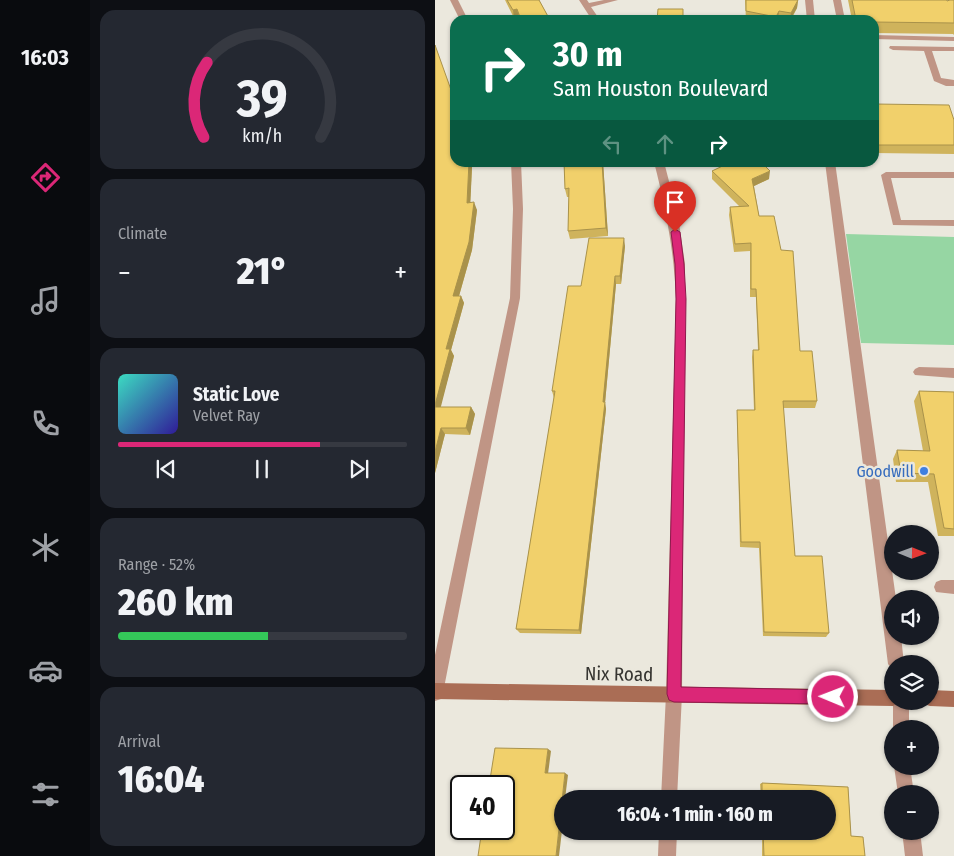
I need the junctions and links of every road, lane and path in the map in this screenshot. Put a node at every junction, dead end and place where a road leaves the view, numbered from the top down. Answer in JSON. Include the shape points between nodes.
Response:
{"nodes":[{"id":1,"x":454,"y":0,"type":"edge"},
{"id":2,"x":614,"y":0,"type":"edge"},
{"id":3,"x":809,"y":0,"type":"edge"},
{"id":4,"x":837,"y":0,"type":"edge"},
{"id":5,"x":585,"y":3,"type":"edge"},
{"id":6,"x":462,"y":15,"type":"edge"},
{"id":7,"x":593,"y":15,"type":"edge"},
{"id":8,"x":810,"y":15,"type":"edge"},
{"id":9,"x":840,"y":15,"type":"edge"},
{"id":10,"x":879,"y":37,"type":"edge"},
{"id":11,"x":954,"y":39,"type":"edge"},
{"id":12,"x":893,"y":48,"type":"dead end"},
{"id":13,"x":927,"y":49,"type":"junction"},
{"id":14,"x":954,"y":49,"type":"edge"},
{"id":15,"x":954,"y":83,"type":"edge"},
{"id":16,"x":516,"y":167,"type":"edge"},
{"id":17,"x":660,"y":167,"type":"edge"},
{"id":18,"x":831,"y":167,"type":"edge"},
{"id":19,"x":954,"y":175,"type":"edge"},
{"id":20,"x":954,"y":223,"type":"edge"},
{"id":21,"x":919,"y":372,"type":"dead end"},
{"id":22,"x":954,"y":373,"type":"edge"},
{"id":23,"x":887,"y":590,"type":"edge"},
{"id":24,"x":435,"y":691,"type":"edge"},
{"id":25,"x":674,"y":694,"type":"junction"},
{"id":26,"x":884,"y":698,"type":"edge"},
{"id":27,"x":939,"y":698,"type":"edge"},
{"id":28,"x":954,"y":699,"type":"edge"},
{"id":29,"x":669,"y":790,"type":"edge"},
{"id":30,"x":668,"y":840,"type":"edge"},
{"id":31,"x":912,"y":840,"type":"edge"},
{"id":32,"x":667,"y":856,"type":"edge"},
{"id":33,"x":914,"y":856,"type":"edge"}],
"edges":[{"from":1,"to":6,"type":"street"},
{"from":2,"to":5,"type":"street"},
{"from":3,"to":8,"type":"street"},
{"from":4,"to":9,"type":"street"},
{"from":5,"to":7,"type":"street"},
{"from":10,"to":11,"type":"street"},
{"from":12,"to":13,"type":"street"},
{"from":13,"to":14,"type":"street"},
{"from":13,"to":15,"type":"street","via":[[937,79]]},
{"from":16,"to":24,"type":"street","via":[[515,298]]},
{"from":17,"to":25,"type":"street","via":[[673,216],[681,299]]},
{"from":18,"to":23,"type":"street"},
{"from":19,"to":20,"type":"street","via":[[886,174],[897,223]]},
{"from":21,"to":22,"type":"street"},
{"from":24,"to":25,"type":"street","name":"Nix Road"},
{"from":25,"to":26,"type":"street","name":"Nix Road"},
{"from":25,"to":29,"type":"street"},
{"from":27,"to":28,"type":"street"},
{"from":30,"to":32,"type":"street"},
{"from":31,"to":33,"type":"street"}]}
